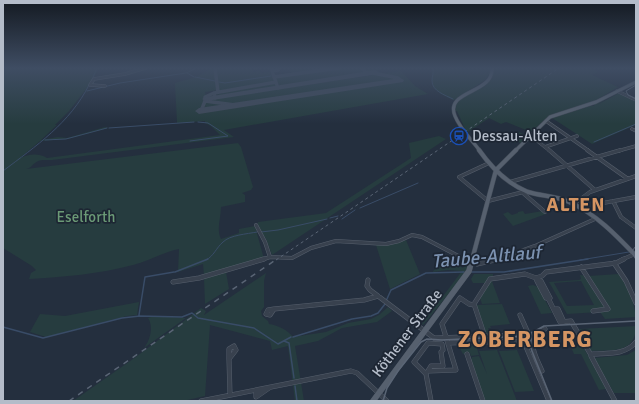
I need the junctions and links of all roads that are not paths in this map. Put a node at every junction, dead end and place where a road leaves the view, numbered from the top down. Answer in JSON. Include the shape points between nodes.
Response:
{"nodes":[{"id":1,"x":478,"y":87,"type":"edge"},
{"id":2,"x":626,"y":87,"type":"edge"},
{"id":3,"x":618,"y":91,"type":"junction"},
{"id":4,"x":636,"y":100,"type":"edge"},
{"id":5,"x":546,"y":121,"type":"junction"},
{"id":6,"x":632,"y":129,"type":"dead end"},
{"id":7,"x":636,"y":131,"type":"edge"},
{"id":8,"x":531,"y":136,"type":"junction"},
{"id":9,"x":577,"y":136,"type":"dead end"},
{"id":10,"x":571,"y":139,"type":"junction"},
{"id":11,"x":636,"y":146,"type":"edge"},
{"id":12,"x":545,"y":147,"type":"junction"},
{"id":13,"x":597,"y":157,"type":"junction"},
{"id":14,"x":490,"y":165,"type":"junction"},
{"id":15,"x":568,"y":165,"type":"junction"},
{"id":16,"x":499,"y":167,"type":"junction"},
{"id":17,"x":496,"y":172,"type":"junction"},
{"id":18,"x":636,"y":176,"type":"edge"},
{"id":19,"x":628,"y":179,"type":"junction"},
{"id":20,"x":510,"y":182,"type":"junction"},
{"id":21,"x":595,"y":190,"type":"junction"},
{"id":22,"x":525,"y":192,"type":"junction"},
{"id":23,"x":636,"y":197,"type":"edge"},
{"id":24,"x":488,"y":201,"type":"junction"},
{"id":25,"x":612,"y":201,"type":"junction"},
{"id":26,"x":603,"y":203,"type":"dead end"},
{"id":27,"x":574,"y":204,"type":"junction"},
{"id":28,"x":545,"y":212,"type":"dead end"},
{"id":29,"x":595,"y":219,"type":"junction"},
{"id":30,"x":256,"y":225,"type":"dead end"},
{"id":31,"x":636,"y":228,"type":"edge"},
{"id":32,"x":636,"y":255,"type":"edge"},
{"id":33,"x":270,"y":257,"type":"junction"},
{"id":34,"x":472,"y":263,"type":"junction"},
{"id":35,"x":614,"y":263,"type":"junction"},
{"id":36,"x":581,"y":267,"type":"junction"},
{"id":37,"x":368,"y":280,"type":"dead end"},
{"id":38,"x":536,"y":280,"type":"junction"},
{"id":39,"x":173,"y":282,"type":"dead end"},
{"id":40,"x":378,"y":296,"type":"junction"},
{"id":41,"x":636,"y":302,"type":"edge"},
{"id":42,"x":474,"y":305,"type":"junction"},
{"id":43,"x":274,"y":309,"type":"dead end"},
{"id":44,"x":593,"y":311,"type":"dead end"},
{"id":45,"x":520,"y":315,"type":"dead end"},
{"id":46,"x":545,"y":329,"type":"dead end"},
{"id":47,"x":424,"y":331,"type":"junction"},
{"id":48,"x":521,"y":335,"type":"junction"},
{"id":49,"x":485,"y":337,"type":"junction"},
{"id":50,"x":447,"y":341,"type":"junction"},
{"id":51,"x":523,"y":341,"type":"junction"},
{"id":52,"x":636,"y":342,"type":"edge"},
{"id":53,"x":467,"y":354,"type":"dead end"},
{"id":54,"x":592,"y":355,"type":"junction"},
{"id":55,"x":229,"y":359,"type":"dead end"},
{"id":56,"x":542,"y":371,"type":"dead end"},
{"id":57,"x":427,"y":373,"type":"junction"},
{"id":58,"x":267,"y":388,"type":"junction"},
{"id":59,"x":247,"y":391,"type":"junction"},
{"id":60,"x":378,"y":393,"type":"junction"},
{"id":61,"x":230,"y":395,"type":"junction"},
{"id":62,"x":201,"y":401,"type":"edge"},
{"id":63,"x":373,"y":401,"type":"edge"},
{"id":64,"x":387,"y":401,"type":"edge"},
{"id":65,"x":431,"y":401,"type":"edge"},
{"id":66,"x":483,"y":401,"type":"edge"},
{"id":67,"x":549,"y":401,"type":"edge"},
{"id":68,"x":615,"y":401,"type":"edge"}],
"edges":[{"from":1,"to":14,"type":"main road","via":[[455,102],[453,108],[457,119]]},
{"from":2,"to":3,"type":"main road"},
{"from":3,"to":4,"type":"street"},
{"from":3,"to":5,"type":"main road","name":"Köthener Straße","via":[[595,103],[550,117]]},
{"from":5,"to":8,"type":"main road","name":"Köthener Straße"},
{"from":5,"to":10,"type":"street"},
{"from":6,"to":7,"type":"street"},
{"from":8,"to":12,"type":"street"},
{"from":8,"to":16,"type":"main road","name":"Köthener Straße"},
{"from":9,"to":10,"type":"street"},
{"from":10,"to":12,"type":"street"},
{"from":10,"to":13,"type":"street"},
{"from":11,"to":13,"type":"street"},
{"from":12,"to":15,"type":"street"},
{"from":13,"to":15,"type":"street"},
{"from":13,"to":19,"type":"street"},
{"from":14,"to":16,"type":"main road"},
{"from":14,"to":17,"type":"main road"},
{"from":14,"to":24,"type":"street","via":[[460,176]]},
{"from":15,"to":20,"type":"street"},
{"from":15,"to":21,"type":"street"},
{"from":16,"to":17,"type":"main road","name":"Köthener Straße"},
{"from":17,"to":20,"type":"main road"},
{"from":17,"to":24,"type":"main road","name":"Köthener Straße"},
{"from":18,"to":19,"type":"street"},
{"from":19,"to":21,"type":"street"},
{"from":20,"to":22,"type":"main road"},
{"from":21,"to":27,"type":"street"},
{"from":22,"to":24,"type":"street"},
{"from":22,"to":27,"type":"main road"},
{"from":22,"to":28,"type":"street"},
{"from":23,"to":25,"type":"street"},
{"from":24,"to":34,"type":"main road","name":"Köthener Straße"},
{"from":25,"to":26,"type":"street"},
{"from":25,"to":31,"type":"street","via":[[620,218]]},
{"from":27,"to":29,"type":"main road"},
{"from":29,"to":32,"type":"main road"},
{"from":29,"to":34,"type":"street","via":[[502,258],[482,264]]},
{"from":30,"to":33,"type":"street"},
{"from":32,"to":35,"type":"street"},
{"from":33,"to":34,"type":"street","via":[[290,259],[316,246],[336,241],[386,244],[414,235]]},
{"from":33,"to":39,"type":"street","via":[[205,276]]},
{"from":34,"to":47,"type":"main road","name":"Köthener Straße","via":[[469,272]]},
{"from":35,"to":36,"type":"street"},
{"from":35,"to":41,"type":"street"},
{"from":36,"to":38,"type":"street","via":[[546,272]]},
{"from":36,"to":44,"type":"street","via":[[608,309]]},
{"from":37,"to":40,"type":"street","via":[[368,287]]},
{"from":38,"to":42,"type":"street","via":[[525,274],[491,278]]},
{"from":38,"to":54,"type":"street","via":[[541,281],[554,309],[558,309],[564,322],[572,321]]},
{"from":40,"to":43,"type":"street","via":[[364,300]]},
{"from":40,"to":47,"type":"street"},
{"from":42,"to":49,"type":"street"},
{"from":42,"to":50,"type":"street","name":"Köthener Straße","via":[[460,298],[442,324]]},
{"from":45,"to":48,"type":"street","via":[[528,333]]},
{"from":46,"to":56,"type":"street","via":[[532,340]]},
{"from":47,"to":50,"type":"street","via":[[434,338]]},
{"from":47,"to":60,"type":"main road","name":"Köthener Straße"},
{"from":48,"to":49,"type":"street"},
{"from":48,"to":51,"type":"street"},
{"from":49,"to":50,"type":"street"},
{"from":50,"to":51,"type":"street"},
{"from":50,"to":57,"type":"street","via":[[456,370]]},
{"from":51,"to":67,"type":"street"},
{"from":52,"to":54,"type":"street","via":[[624,351]]},
{"from":53,"to":66,"type":"street"},
{"from":54,"to":68,"type":"street"},
{"from":55,"to":61,"type":"street"},
{"from":57,"to":57,"type":"street","name":"Köthener Straße","via":[[414,362],[428,343],[442,344],[442,366],[431,366]]},
{"from":57,"to":65,"type":"street"},
{"from":58,"to":59,"type":"street"},
{"from":58,"to":59,"type":"street","via":[[260,396]]},
{"from":58,"to":60,"type":"street","via":[[352,371]]},
{"from":59,"to":61,"type":"street"},
{"from":60,"to":63,"type":"main road","name":"Köthener Straße"},
{"from":60,"to":64,"type":"street"},
{"from":61,"to":62,"type":"street"}]}
